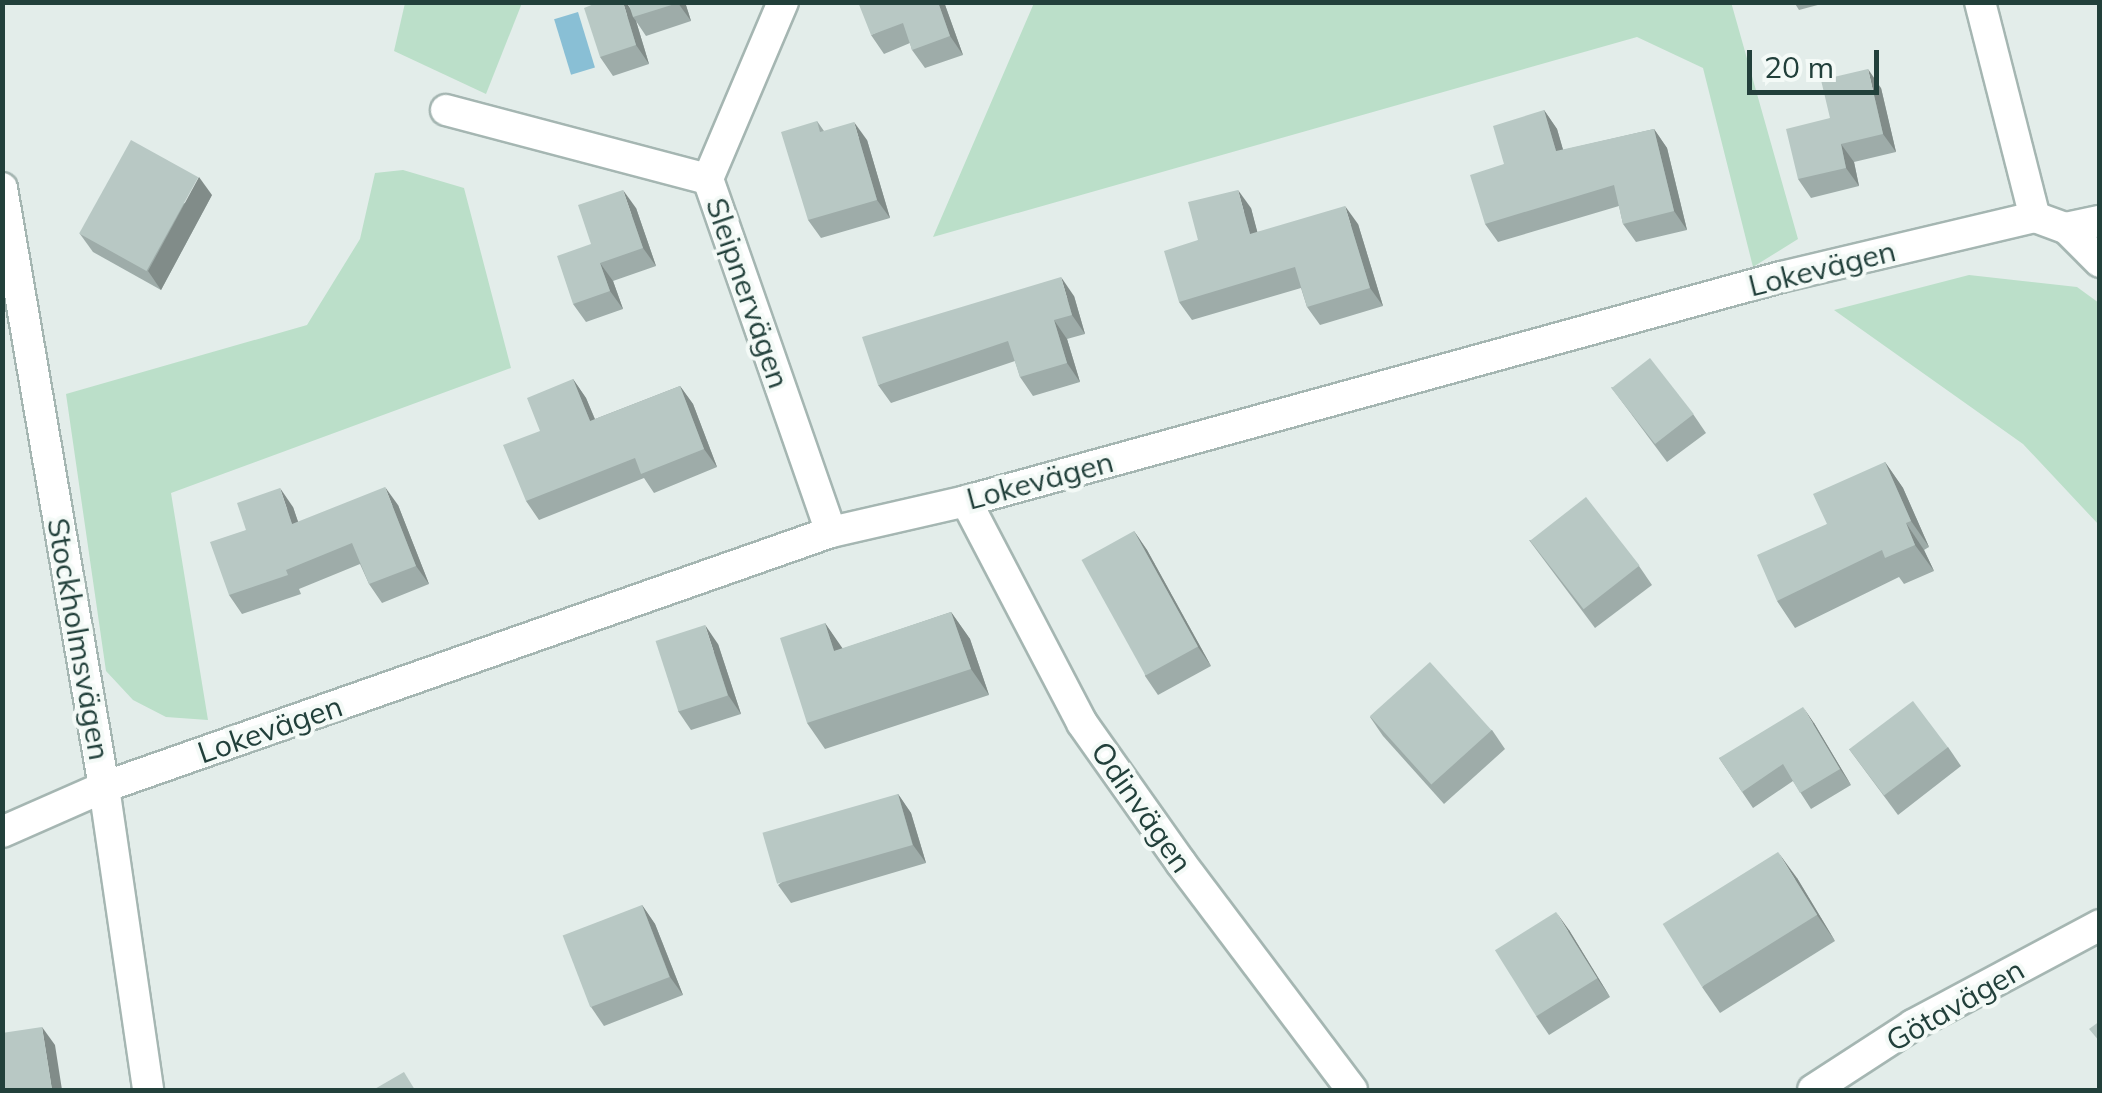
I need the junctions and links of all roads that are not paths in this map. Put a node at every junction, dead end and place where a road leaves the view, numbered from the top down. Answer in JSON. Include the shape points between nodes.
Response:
{"nodes":[{"id":1,"x":783,"y":2,"type":"edge"},
{"id":2,"x":1980,"y":2,"type":"edge"},
{"id":3,"x":446,"y":110,"type":"dead end"},
{"id":4,"x":708,"y":179,"type":"junction"},
{"id":5,"x":2,"y":188,"type":"edge"},
{"id":6,"x":2035,"y":217,"type":"junction"},
{"id":7,"x":2100,"y":221,"type":"edge"},
{"id":8,"x":2066,"y":228,"type":"junction"},
{"id":9,"x":2100,"y":262,"type":"edge"},
{"id":10,"x":966,"y":501,"type":"junction"},
{"id":11,"x":831,"y":532,"type":"junction"},
{"id":12,"x":104,"y":787,"type":"junction"},
{"id":13,"x":2,"y":832,"type":"edge"},
{"id":14,"x":2100,"y":924,"type":"edge"},
{"id":15,"x":148,"y":1090,"type":"edge"},
{"id":16,"x":1352,"y":1090,"type":"edge"},
{"id":17,"x":1813,"y":1090,"type":"edge"}],
"edges":[{"from":1,"to":4,"type":"street","name":"Sleipnervägen"},
{"from":2,"to":6,"type":"street"},
{"from":3,"to":4,"type":"street"},
{"from":4,"to":11,"type":"street","name":"Sleipnervägen"},
{"from":5,"to":12,"type":"street","name":"Stockholmsvägen"},
{"from":6,"to":8,"type":"street"},
{"from":6,"to":10,"type":"street","name":"Lokevägen","via":[[1781,277]]},
{"from":7,"to":8,"type":"street"},
{"from":8,"to":9,"type":"street"},
{"from":10,"to":11,"type":"street","name":"Lokevägen"},
{"from":10,"to":16,"type":"street","name":"Odinvägen","via":[[1082,723]]},
{"from":11,"to":12,"type":"street","name":"Lokevägen"},
{"from":12,"to":13,"type":"street","name":"Lokevägen"},
{"from":12,"to":15,"type":"street","name":"Stockholmsvägen"},
{"from":14,"to":17,"type":"street","name":"Götavägen","via":[[1913,1024]]}]}
